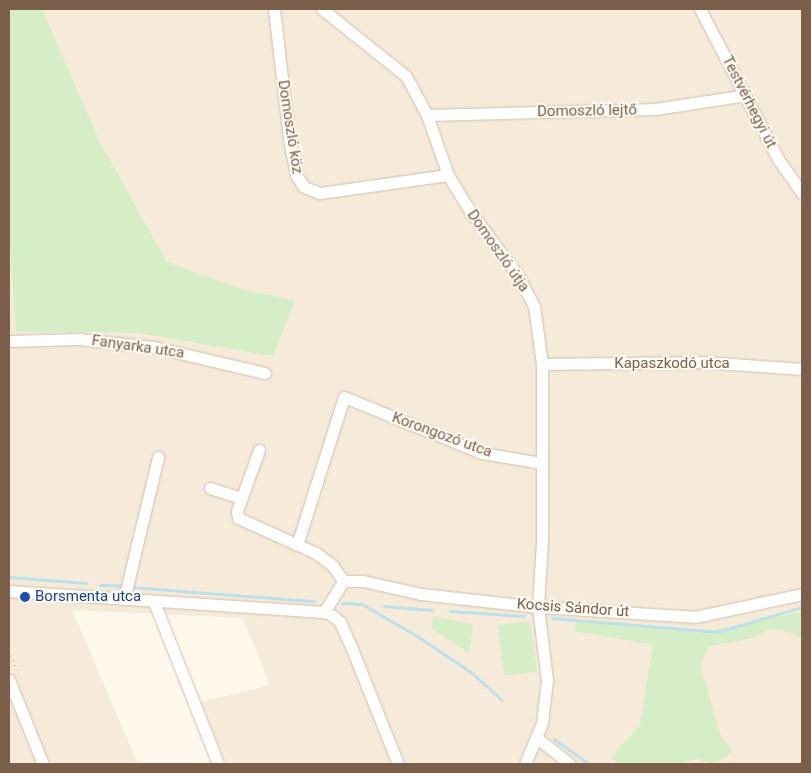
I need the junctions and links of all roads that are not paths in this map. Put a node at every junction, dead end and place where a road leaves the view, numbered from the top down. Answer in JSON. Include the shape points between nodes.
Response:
{"nodes":[{"id":1,"x":274,"y":9,"type":"edge"},
{"id":2,"x":322,"y":9,"type":"edge"},
{"id":3,"x":700,"y":9,"type":"edge"},
{"id":4,"x":746,"y":95,"type":"junction"},
{"id":5,"x":427,"y":115,"type":"junction"},
{"id":6,"x":448,"y":175,"type":"junction"},
{"id":7,"x":802,"y":193,"type":"edge"},
{"id":8,"x":9,"y":341,"type":"edge"},
{"id":9,"x":542,"y":364,"type":"junction"},
{"id":10,"x":802,"y":369,"type":"edge"},
{"id":11,"x":265,"y":373,"type":"dead end"},
{"id":12,"x":259,"y":450,"type":"dead end"},
{"id":13,"x":158,"y":457,"type":"dead end"},
{"id":14,"x":542,"y":463,"type":"junction"},
{"id":15,"x":210,"y":488,"type":"dead end"},
{"id":16,"x":242,"y":498,"type":"junction"},
{"id":17,"x":297,"y":545,"type":"junction"},
{"id":18,"x":343,"y":581,"type":"junction"},
{"id":19,"x":9,"y":591,"type":"edge"},
{"id":20,"x":126,"y":591,"type":"junction"},
{"id":21,"x":802,"y":594,"type":"edge"},
{"id":22,"x":154,"y":602,"type":"junction"},
{"id":23,"x":538,"y":607,"type":"junction"},
{"id":24,"x":324,"y":612,"type":"junction"},
{"id":25,"x":9,"y":680,"type":"edge"},
{"id":26,"x":537,"y":738,"type":"junction"},
{"id":27,"x":43,"y":764,"type":"edge"},
{"id":28,"x":218,"y":764,"type":"edge"},
{"id":29,"x":398,"y":764,"type":"edge"},
{"id":30,"x":525,"y":764,"type":"edge"},
{"id":31,"x":570,"y":764,"type":"edge"}],
"edges":[{"from":1,"to":6,"type":"street","name":"Domoszló köz","via":[[289,138],[296,174],[304,187],[320,193]]},
{"from":2,"to":5,"type":"street","name":"Domoszló útja","via":[[406,76]]},
{"from":3,"to":4,"type":"street","name":"Testvérhegyi út"},
{"from":4,"to":5,"type":"street","name":"Domoszló lejtő","via":[[655,109]]},
{"from":4,"to":7,"type":"street","name":"Testvérhegyi út","via":[[786,172]]},
{"from":5,"to":6,"type":"street","name":"Domoszló útja"},
{"from":6,"to":9,"type":"street","name":"Domoszló útja","via":[[528,291],[538,325]]},
{"from":8,"to":11,"type":"street","name":"Fanyarka utca","via":[[79,339],[154,347]]},
{"from":9,"to":10,"type":"street","name":"Kapaszkodó utca","via":[[704,362]]},
{"from":9,"to":14,"type":"street","name":"Domoszló útja"},
{"from":12,"to":16,"type":"street"},
{"from":13,"to":20,"type":"street"},
{"from":14,"to":17,"type":"street","name":"Korongozó utca","via":[[482,453],[344,397]]},
{"from":14,"to":23,"type":"street","name":"Domoszló útja"},
{"from":15,"to":16,"type":"street"},
{"from":16,"to":17,"type":"street","via":[[237,515],[251,526]]},
{"from":17,"to":18,"type":"street","via":[[316,553],[333,566]]},
{"from":18,"to":23,"type":"street","name":"Kocsis Sándor út","via":[[363,581],[421,594]]},
{"from":18,"to":24,"type":"street"},
{"from":19,"to":20,"type":"street"},
{"from":20,"to":22,"type":"street"},
{"from":21,"to":23,"type":"street","name":"Kocsis Sándor út","via":[[694,617]]},
{"from":22,"to":24,"type":"street"},
{"from":22,"to":28,"type":"street"},
{"from":23,"to":26,"type":"street","name":"Domoszló útja","via":[[547,680]]},
{"from":24,"to":29,"type":"street","via":[[340,622]]},
{"from":25,"to":27,"type":"street"},
{"from":26,"to":30,"type":"street","name":"Domoszló útja"},
{"from":26,"to":31,"type":"street"}]}
